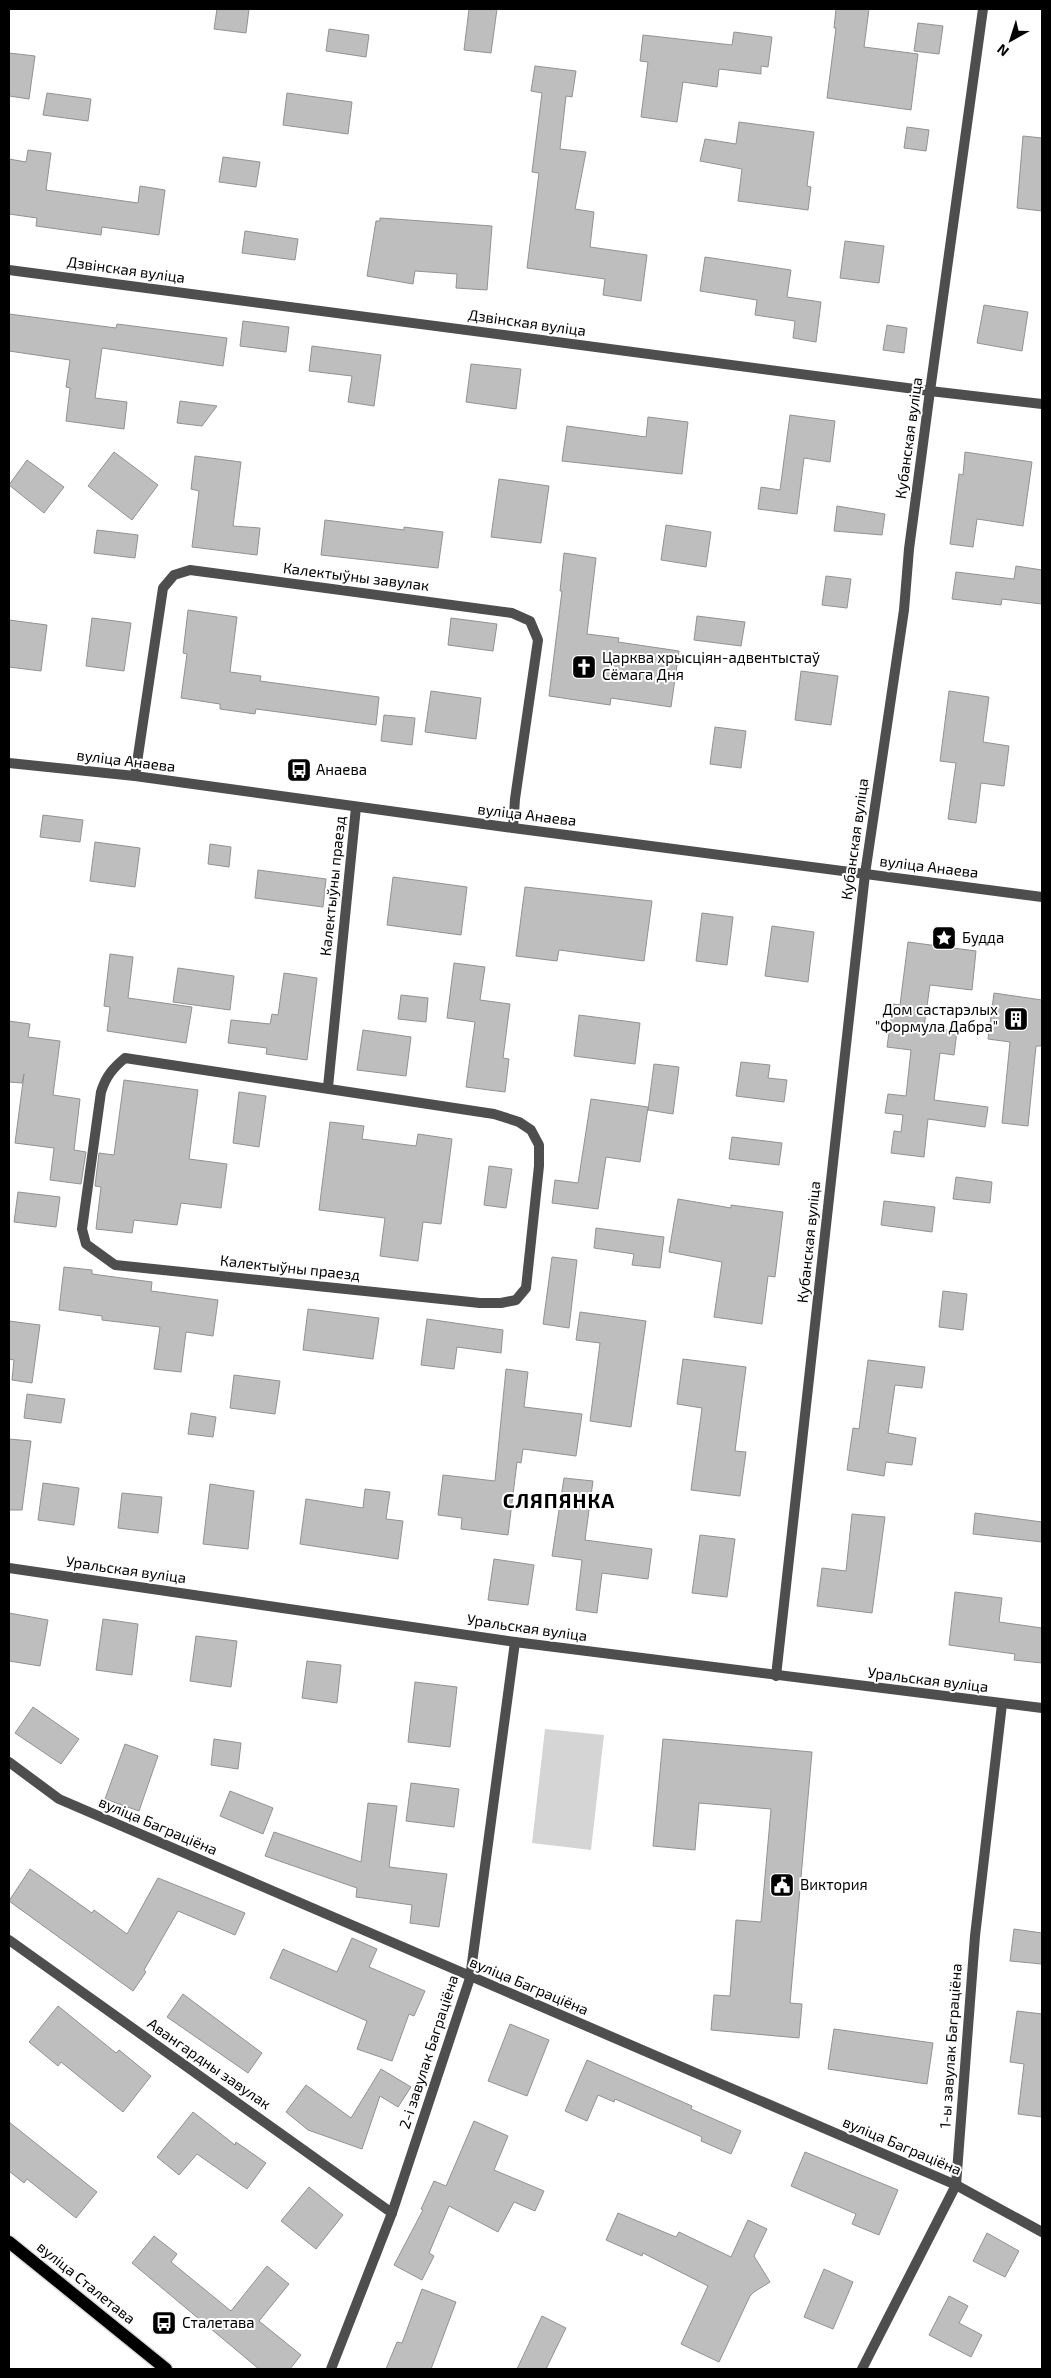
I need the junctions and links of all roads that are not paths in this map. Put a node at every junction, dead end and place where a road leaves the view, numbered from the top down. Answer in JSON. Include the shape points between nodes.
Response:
{"nodes":[{"id":1,"x":983,"y":9,"type":"edge"},
{"id":2,"x":9,"y":270,"type":"edge"},
{"id":3,"x":930,"y":391,"type":"junction"},
{"id":4,"x":1042,"y":404,"type":"edge"},
{"id":5,"x":9,"y":763,"type":"edge"},
{"id":6,"x":135,"y":776,"type":"junction"},
{"id":7,"x":356,"y":807,"type":"junction"},
{"id":8,"x":512,"y":828,"type":"junction"},
{"id":9,"x":865,"y":874,"type":"junction"},
{"id":10,"x":1042,"y":897,"type":"edge"},
{"id":11,"x":328,"y":1087,"type":"junction"},
{"id":12,"x":9,"y":1568,"type":"edge"},
{"id":13,"x":514,"y":1642,"type":"junction"},
{"id":14,"x":776,"y":1676,"type":"junction"},
{"id":15,"x":1002,"y":1704,"type":"junction"},
{"id":16,"x":1042,"y":1708,"type":"edge"},
{"id":17,"x":9,"y":1762,"type":"edge"},
{"id":18,"x":9,"y":1940,"type":"edge"},
{"id":19,"x":470,"y":1978,"type":"junction"},
{"id":20,"x":956,"y":2185,"type":"junction"},
{"id":21,"x":392,"y":2213,"type":"junction"},
{"id":22,"x":1042,"y":2232,"type":"edge"},
{"id":23,"x":9,"y":2242,"type":"edge"},
{"id":24,"x":166,"y":2369,"type":"edge"},
{"id":25,"x":331,"y":2369,"type":"edge"},
{"id":26,"x":862,"y":2369,"type":"edge"}],
"edges":[{"from":1,"to":3,"type":"street","name":"Кубанская вуліца"},
{"from":2,"to":3,"type":"street","name":"Дзвінская вуліца"},
{"from":3,"to":4,"type":"street","name":"Дзвінская вуліца"},
{"from":3,"to":9,"type":"street","name":"Кубанская вуліца","via":[[904,610]]},
{"from":5,"to":6,"type":"street","name":"вуліца Анаева"},
{"from":6,"to":7,"type":"street","name":"вуліца Анаева"},
{"from":6,"to":8,"type":"street","name":"Калектыўны завулак","via":[[163,588],[174,575],[190,570],[503,611],[530,621],[538,640]]},
{"from":7,"to":8,"type":"street","name":"вуліца Анаева"},
{"from":7,"to":11,"type":"street","name":"Калектыўны праезд"},
{"from":8,"to":9,"type":"street","name":"вуліца Анаева"},
{"from":9,"to":10,"type":"street","name":"вуліца Анаева"},
{"from":9,"to":14,"type":"street","name":"Кубанская вуліца"},
{"from":11,"to":11,"type":"street","name":"Калектыўны праезд","via":[[125,1058],[112,1068],[101,1092],[82,1229],[86,1244],[115,1266],[480,1303],[516,1300],[526,1288],[539,1166],[539,1145],[531,1130],[519,1122],[494,1114]]},
{"from":12,"to":13,"type":"street","name":"Уральская вуліца"},
{"from":13,"to":14,"type":"street","name":"Уральская вуліца"},
{"from":13,"to":19,"type":"street","name":"2-і завулак Баграціёна"},
{"from":14,"to":15,"type":"street","name":"Уральская вуліца"},
{"from":15,"to":16,"type":"street","name":"Уральская вуліца"},
{"from":15,"to":20,"type":"street","name":"1-ы завулак Баграціёна","via":[[974,1936]]},
{"from":17,"to":19,"type":"street","name":"вуліца Баграціёна","via":[[59,1799]]},
{"from":18,"to":21,"type":"street","name":"Авангардны завулак"},
{"from":19,"to":20,"type":"street","name":"вуліца Баграціёна"},
{"from":19,"to":21,"type":"street","name":"2-і завулак Баграціёна"},
{"from":20,"to":22,"type":"street","name":"вуліца Баграціёна"},
{"from":20,"to":26,"type":"street","name":"1-ы завулак Баграціёна"},
{"from":21,"to":25,"type":"street","name":"2-і завулак Баграціёна"},
{"from":23,"to":24,"type":"main road","name":"вуліца Сталетава"}]}
